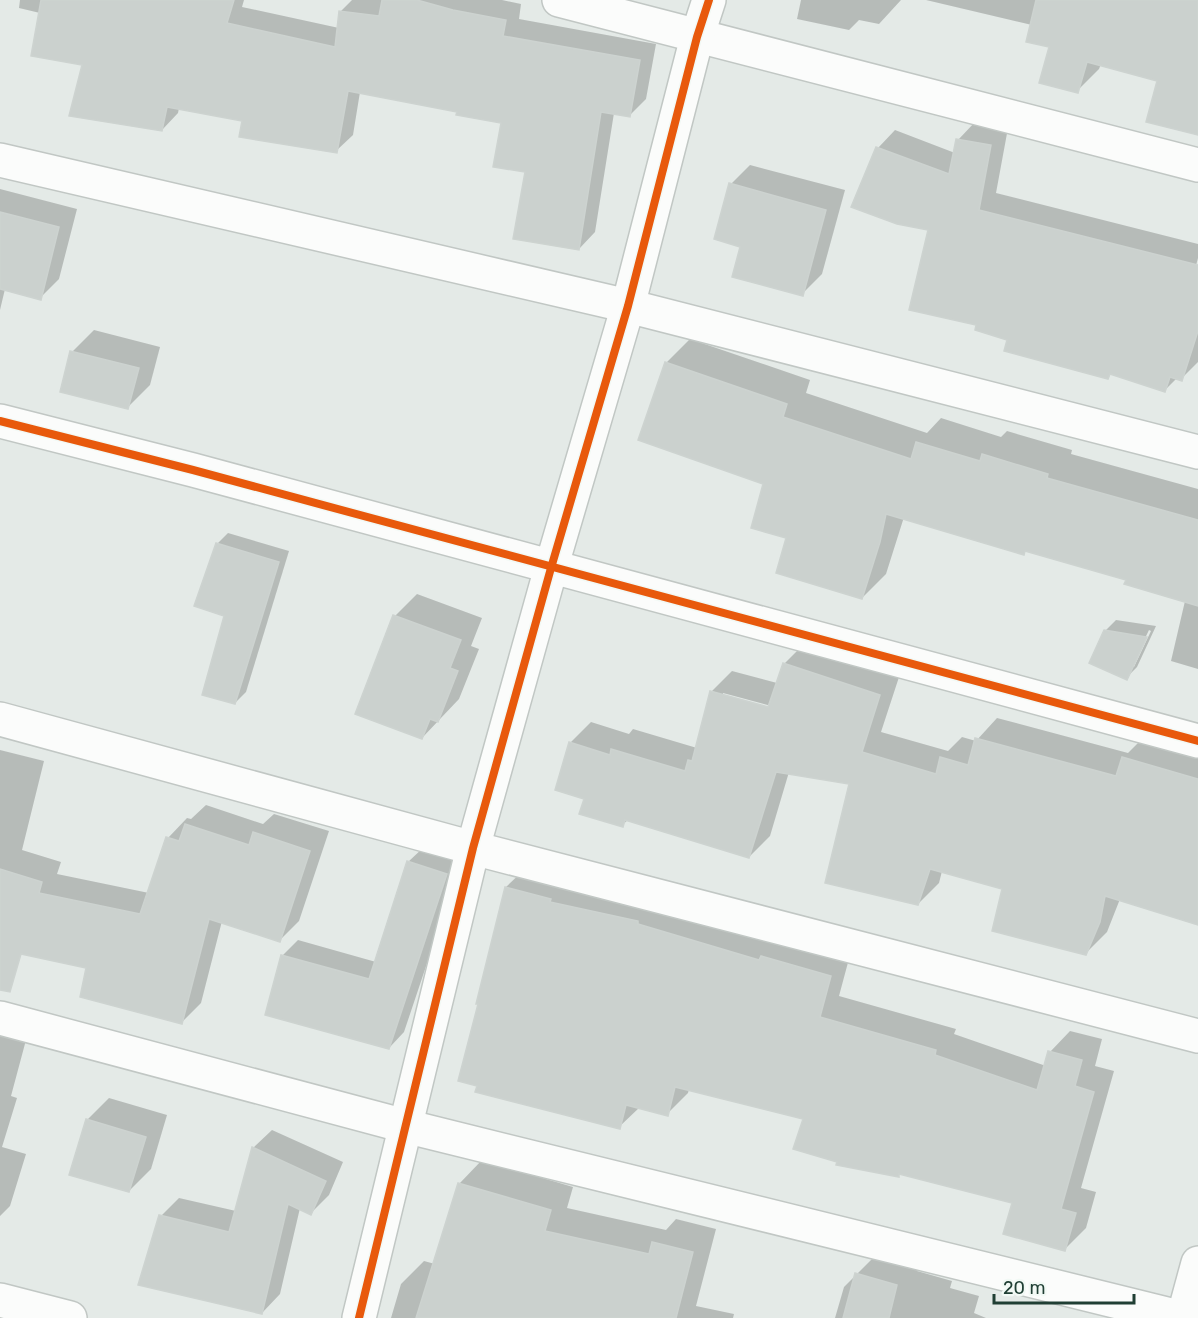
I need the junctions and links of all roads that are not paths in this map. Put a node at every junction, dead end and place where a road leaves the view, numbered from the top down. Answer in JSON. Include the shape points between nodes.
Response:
{"nodes":[{"id":1,"x":559,"y":0,"type":"edge"},
{"id":2,"x":709,"y":0,"type":"edge"},
{"id":3,"x":697,"y":37,"type":"junction"},
{"id":4,"x":0,"y":160,"type":"edge"},
{"id":5,"x":1198,"y":165,"type":"edge"},
{"id":6,"x":628,"y":306,"type":"junction"},
{"id":7,"x":0,"y":421,"type":"edge"},
{"id":8,"x":1198,"y":452,"type":"edge"},
{"id":9,"x":551,"y":568,"type":"junction"},
{"id":10,"x":0,"y":719,"type":"edge"},
{"id":11,"x":1198,"y":741,"type":"edge"},
{"id":12,"x":473,"y":848,"type":"junction"},
{"id":13,"x":0,"y":1018,"type":"edge"},
{"id":14,"x":1198,"y":1036,"type":"edge"},
{"id":15,"x":405,"y":1126,"type":"junction"},
{"id":16,"x":1198,"y":1263,"type":"edge"},
{"id":17,"x":0,"y":1299,"type":"edge"},
{"id":18,"x":70,"y":1318,"type":"edge"},
{"id":19,"x":359,"y":1318,"type":"edge"},
{"id":20,"x":1183,"y":1318,"type":"edge"}],
"edges":[{"from":1,"to":3,"type":"street"},
{"from":2,"to":3,"type":"street"},
{"from":3,"to":5,"type":"street"},
{"from":3,"to":6,"type":"street"},
{"from":4,"to":6,"type":"street"},
{"from":6,"to":8,"type":"street"},
{"from":6,"to":9,"type":"street"},
{"from":7,"to":9,"type":"street"},
{"from":9,"to":11,"type":"street"},
{"from":9,"to":12,"type":"street"},
{"from":10,"to":12,"type":"street"},
{"from":12,"to":14,"type":"street"},
{"from":12,"to":15,"type":"street"},
{"from":13,"to":15,"type":"street"},
{"from":15,"to":19,"type":"street"},
{"from":15,"to":20,"type":"street"},
{"from":16,"to":20,"type":"street"},
{"from":17,"to":18,"type":"street"}]}
